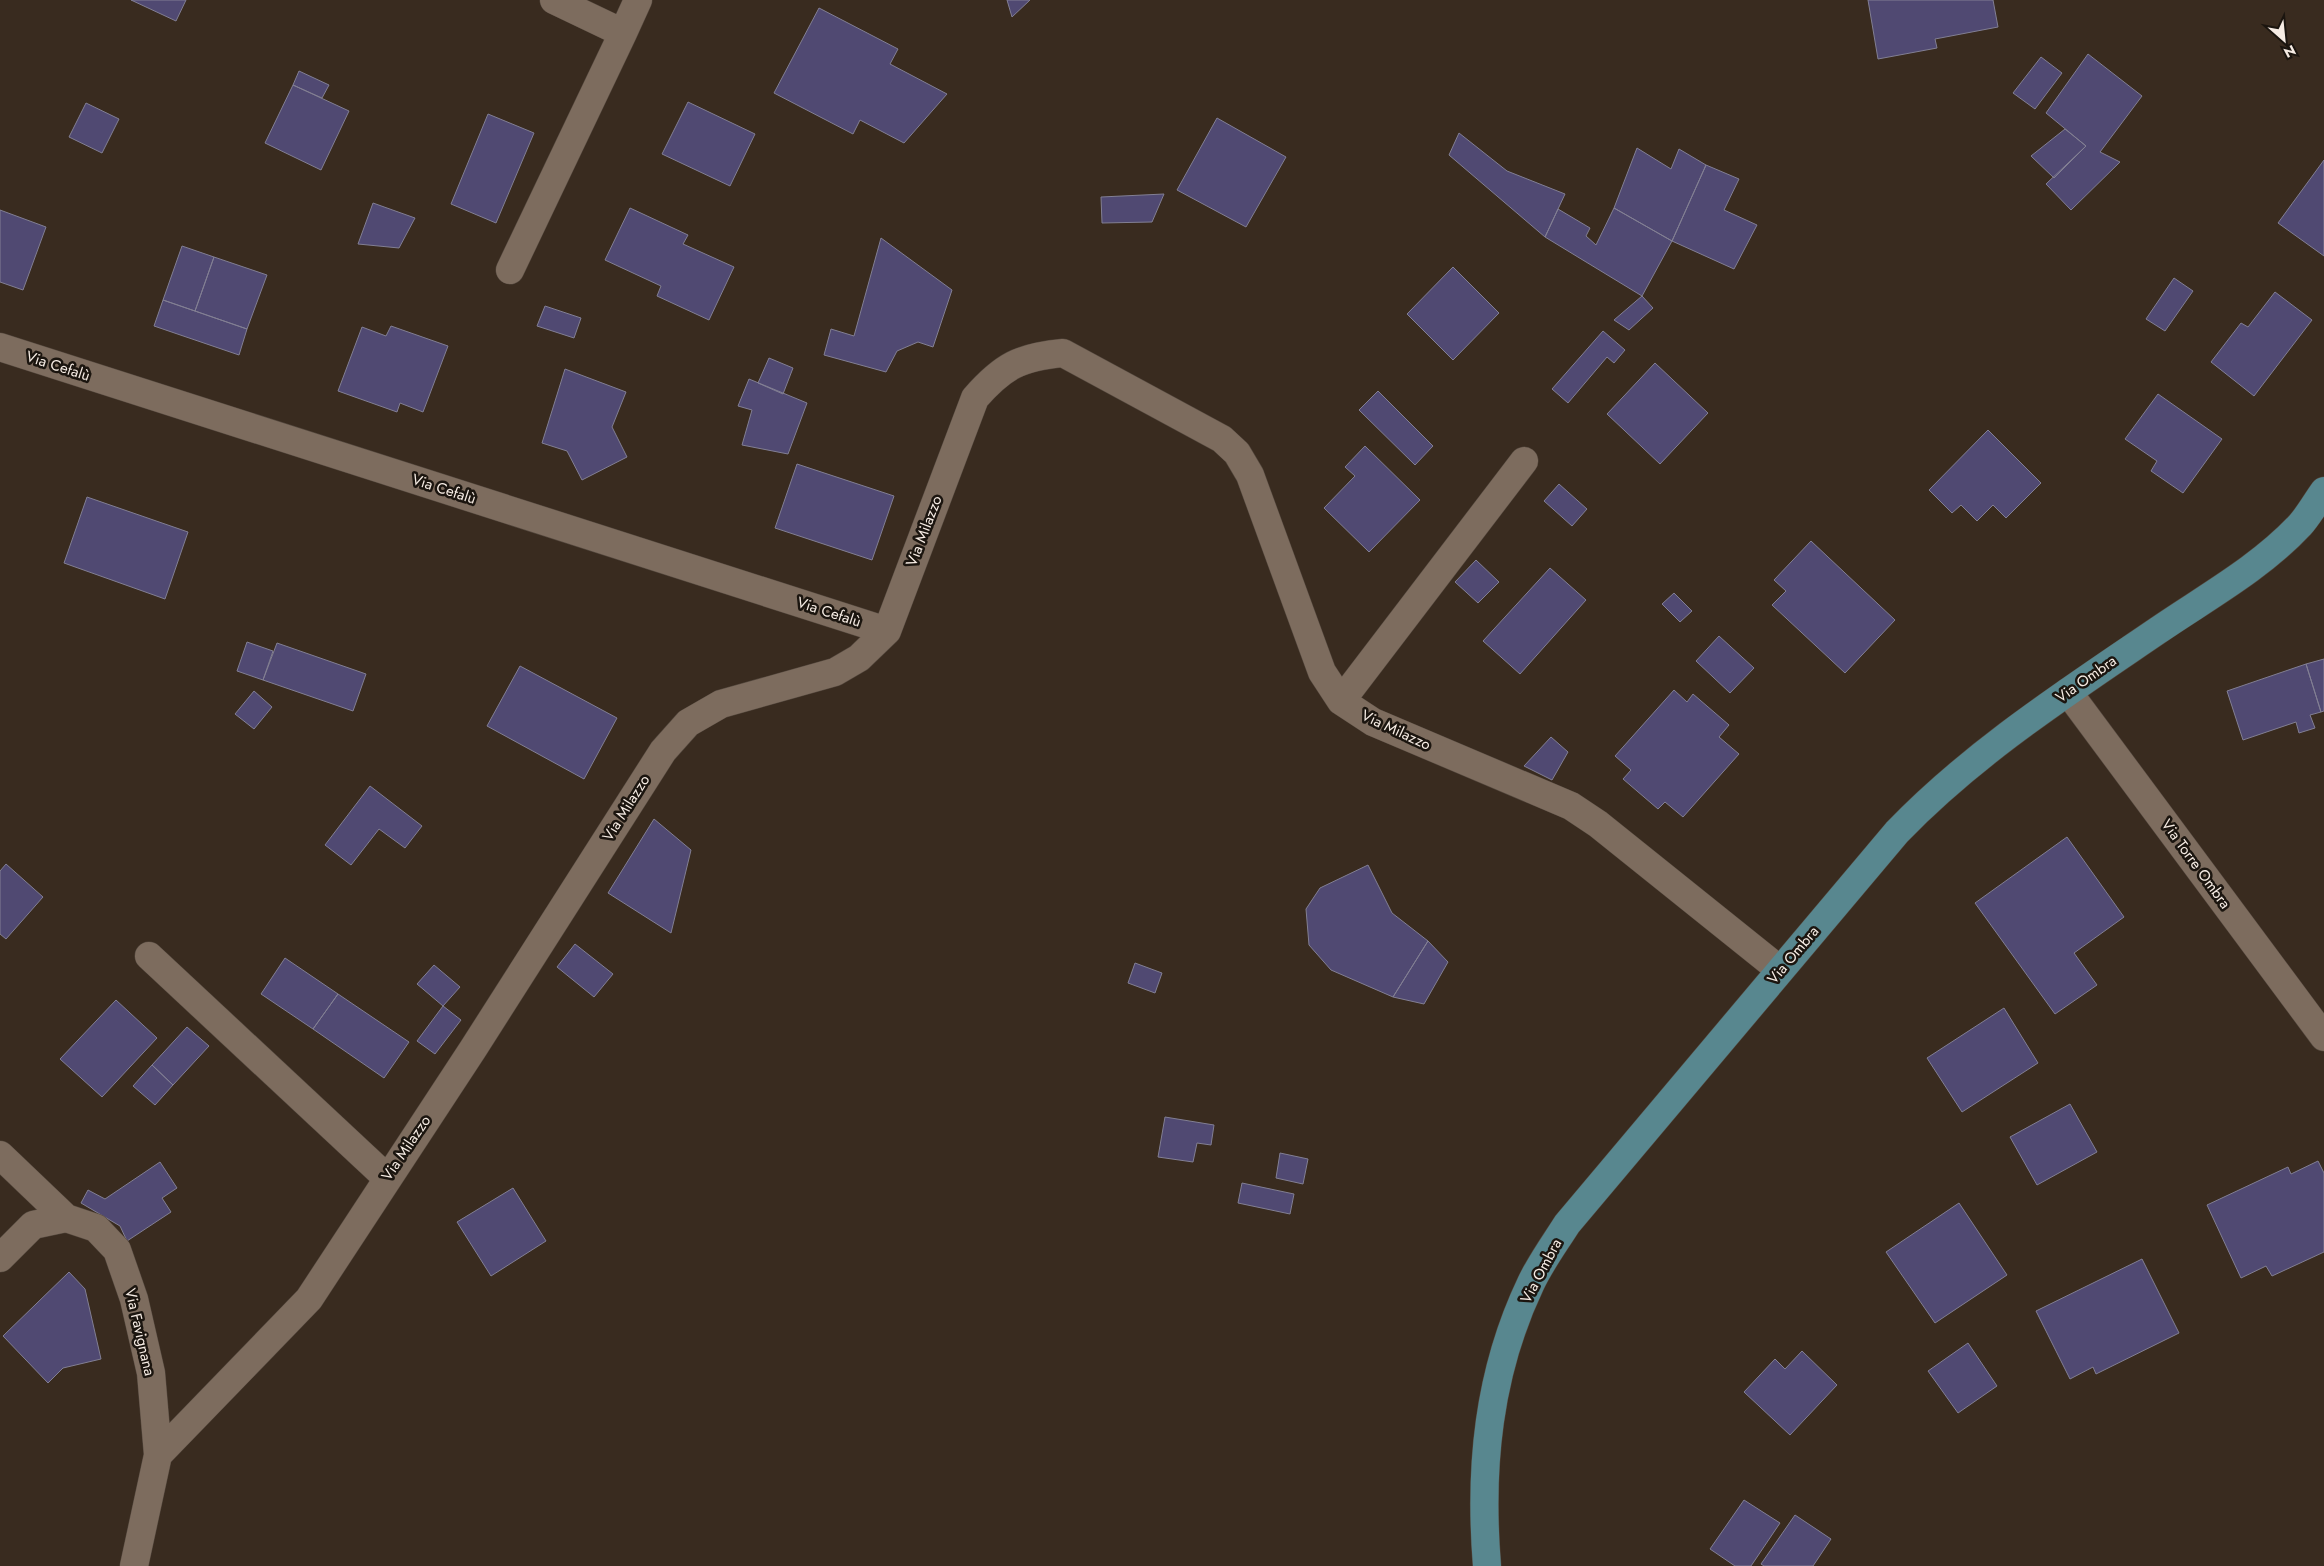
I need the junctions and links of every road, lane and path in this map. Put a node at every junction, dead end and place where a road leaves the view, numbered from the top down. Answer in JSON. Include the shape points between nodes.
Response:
{"nodes":[{"id":1,"x":554,"y":0,"type":"edge"},
{"id":2,"x":638,"y":0,"type":"edge"},
{"id":3,"x":623,"y":33,"type":"junction"},
{"id":4,"x":510,"y":270,"type":"dead end"},
{"id":5,"x":0,"y":347,"type":"edge"},
{"id":6,"x":1524,"y":461,"type":"dead end"},
{"id":7,"x":2324,"y":491,"type":"edge"},
{"id":8,"x":887,"y":631,"type":"junction"},
{"id":9,"x":2068,"y":692,"type":"junction"},
{"id":10,"x":1341,"y":701,"type":"junction"},
{"id":11,"x":149,"y":956,"type":"dead end"},
{"id":12,"x":1780,"y":970,"type":"junction"},
{"id":13,"x":2324,"y":1037,"type":"edge"},
{"id":14,"x":0,"y":1155,"type":"edge"},
{"id":15,"x":386,"y":1178,"type":"junction"},
{"id":16,"x":66,"y":1218,"type":"junction"},
{"id":17,"x":0,"y":1258,"type":"edge"},
{"id":18,"x":158,"y":1455,"type":"junction"},
{"id":19,"x":134,"y":1566,"type":"edge"},
{"id":20,"x":1487,"y":1566,"type":"edge"}],
"edges":[{"from":1,"to":3,"type":"street"},
{"from":2,"to":3,"type":"street"},
{"from":3,"to":4,"type":"street"},
{"from":5,"to":8,"type":"street","name":"Via Cefalù"},
{"from":6,"to":10,"type":"street"},
{"from":7,"to":9,"type":"main road","name":"Via Ombra","via":[[2301,524],[2271,552]]},
{"from":8,"to":10,"type":"street","name":"Via Milazzo","via":[[975,398],[991,379],[1013,363],[1063,353],[1222,439],[1237,453],[1250,476],[1322,672]]},
{"from":8,"to":15,"type":"street","name":"Via Milazzo","via":[[859,658],[835,672],[721,704],[688,723],[663,751],[473,1049]]},
{"from":9,"to":12,"type":"main road","name":"Via Ombra","via":[[1930,798],[1897,832]]},
{"from":9,"to":13,"type":"street","name":"Via Torre Ombra"},
{"from":10,"to":12,"type":"street","name":"Via Milazzo","via":[[1373,722],[1571,806],[1598,824]]},
{"from":11,"to":15,"type":"street"},
{"from":12,"to":20,"type":"main road","name":"Via Ombra","via":[[1567,1224],[1531,1283],[1493,1393],[1486,1446],[1484,1523]]},
{"from":14,"to":16,"type":"street","name":"Via Favignana"},
{"from":15,"to":18,"type":"street","name":"Via Milazzo","via":[[309,1299]]},
{"from":16,"to":17,"type":"street","via":[[33,1225]]},
{"from":16,"to":18,"type":"street","name":"Via Favignana","via":[[96,1228],[117,1250],[134,1299],[151,1373]]},
{"from":18,"to":19,"type":"street","name":"Via Favignana"}]}
